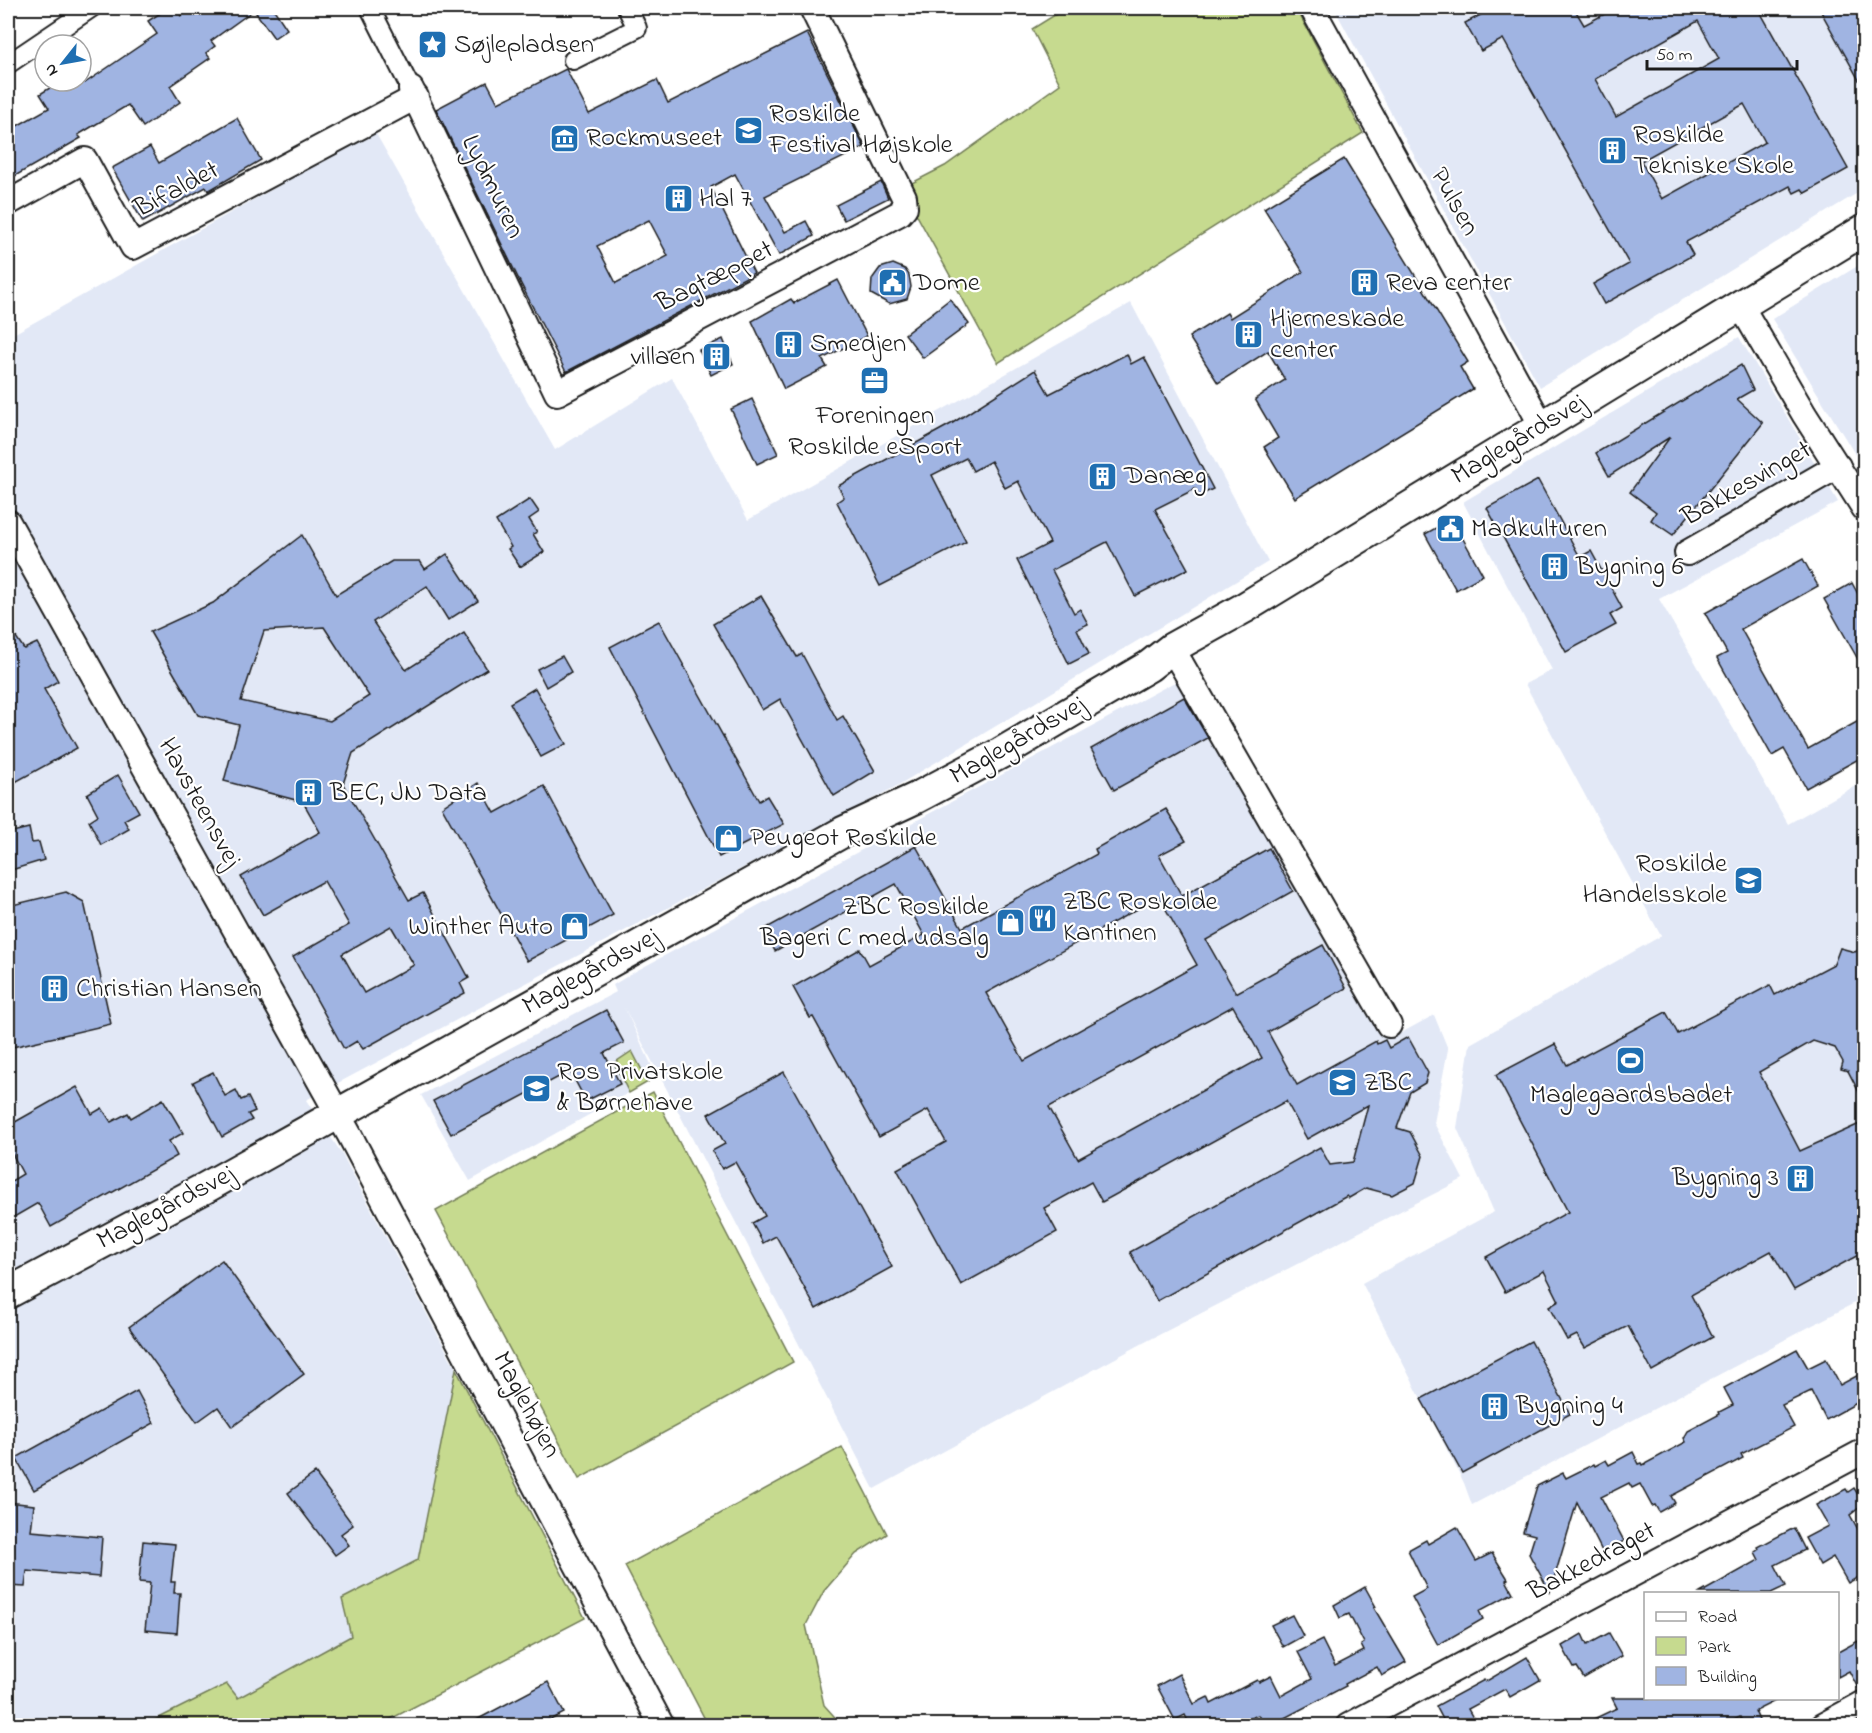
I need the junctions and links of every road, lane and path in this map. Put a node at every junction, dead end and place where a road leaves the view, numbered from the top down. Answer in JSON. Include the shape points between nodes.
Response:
{"nodes":[{"id":1,"x":91,"y":8,"type":"edge"},
{"id":2,"x":370,"y":8,"type":"edge"},
{"id":3,"x":627,"y":8,"type":"edge"},
{"id":4,"x":812,"y":8,"type":"edge"},
{"id":5,"x":1312,"y":8,"type":"edge"},
{"id":6,"x":573,"y":60,"type":"dead end"},
{"id":7,"x":8,"y":64,"type":"edge"},
{"id":8,"x":413,"y":93,"type":"junction"},
{"id":9,"x":8,"y":203,"type":"edge"},
{"id":10,"x":1864,"y":230,"type":"edge"},
{"id":11,"x":1741,"y":306,"type":"junction"},
{"id":12,"x":557,"y":393,"type":"joint"},
{"id":13,"x":1542,"y":426,"type":"junction"},
{"id":14,"x":1838,"y":466,"type":"junction"},
{"id":15,"x":1864,"y":508,"type":"edge"},
{"id":16,"x":8,"y":522,"type":"edge"},
{"id":17,"x":1687,"y":553,"type":"dead end"},
{"id":18,"x":1172,"y":648,"type":"junction"},
{"id":19,"x":1389,"y":1025,"type":"dead end"},
{"id":20,"x":338,"y":1113,"type":"junction"},
{"id":21,"x":8,"y":1293,"type":"edge"},
{"id":22,"x":1864,"y":1451,"type":"edge"},
{"id":23,"x":1864,"y":1703,"type":"edge"},
{"id":24,"x":662,"y":1725,"type":"edge"},
{"id":25,"x":1348,"y":1725,"type":"edge"},
{"id":26,"x":1822,"y":1725,"type":"edge"}],
"edges":[{"from":1,"to":7,"type":"street"},
{"from":2,"to":8,"type":"street","name":"Lydmuren"},
{"from":3,"to":6,"type":"street","via":[[637,28]]},
{"from":4,"to":12,"type":"street","name":"Bagtæppet","via":[[904,197],[905,207]]},
{"from":5,"to":13,"type":"street","name":"Pulsen"},
{"from":8,"to":9,"type":"street","name":"Bifaldet","via":[[133,247],[85,160]]},
{"from":8,"to":12,"type":"street","name":"Lydmuren"},
{"from":10,"to":11,"type":"street","name":"Maglegårdsvej"},
{"from":11,"to":13,"type":"street","name":"Maglegårdsvej"},
{"from":11,"to":14,"type":"street","name":"Bakkesvinget"},
{"from":13,"to":18,"type":"street","name":"Maglegårdsvej"},
{"from":14,"to":15,"type":"street","name":"Bakkesvinget"},
{"from":14,"to":17,"type":"street","name":"Bakkesvinget"},
{"from":16,"to":20,"type":"street","name":"Havsteensvej"},
{"from":18,"to":19,"type":"street"},
{"from":18,"to":20,"type":"street","name":"Maglegårdsvej","via":[[1149,666],[1001,753],[843,832]]},
{"from":20,"to":21,"type":"street","name":"Maglegårdsvej"},
{"from":20,"to":24,"type":"street","name":"Maglehøjen"},
{"from":22,"to":25,"type":"street","name":"Bakkedraget"},
{"from":23,"to":26,"type":"street"}]}
